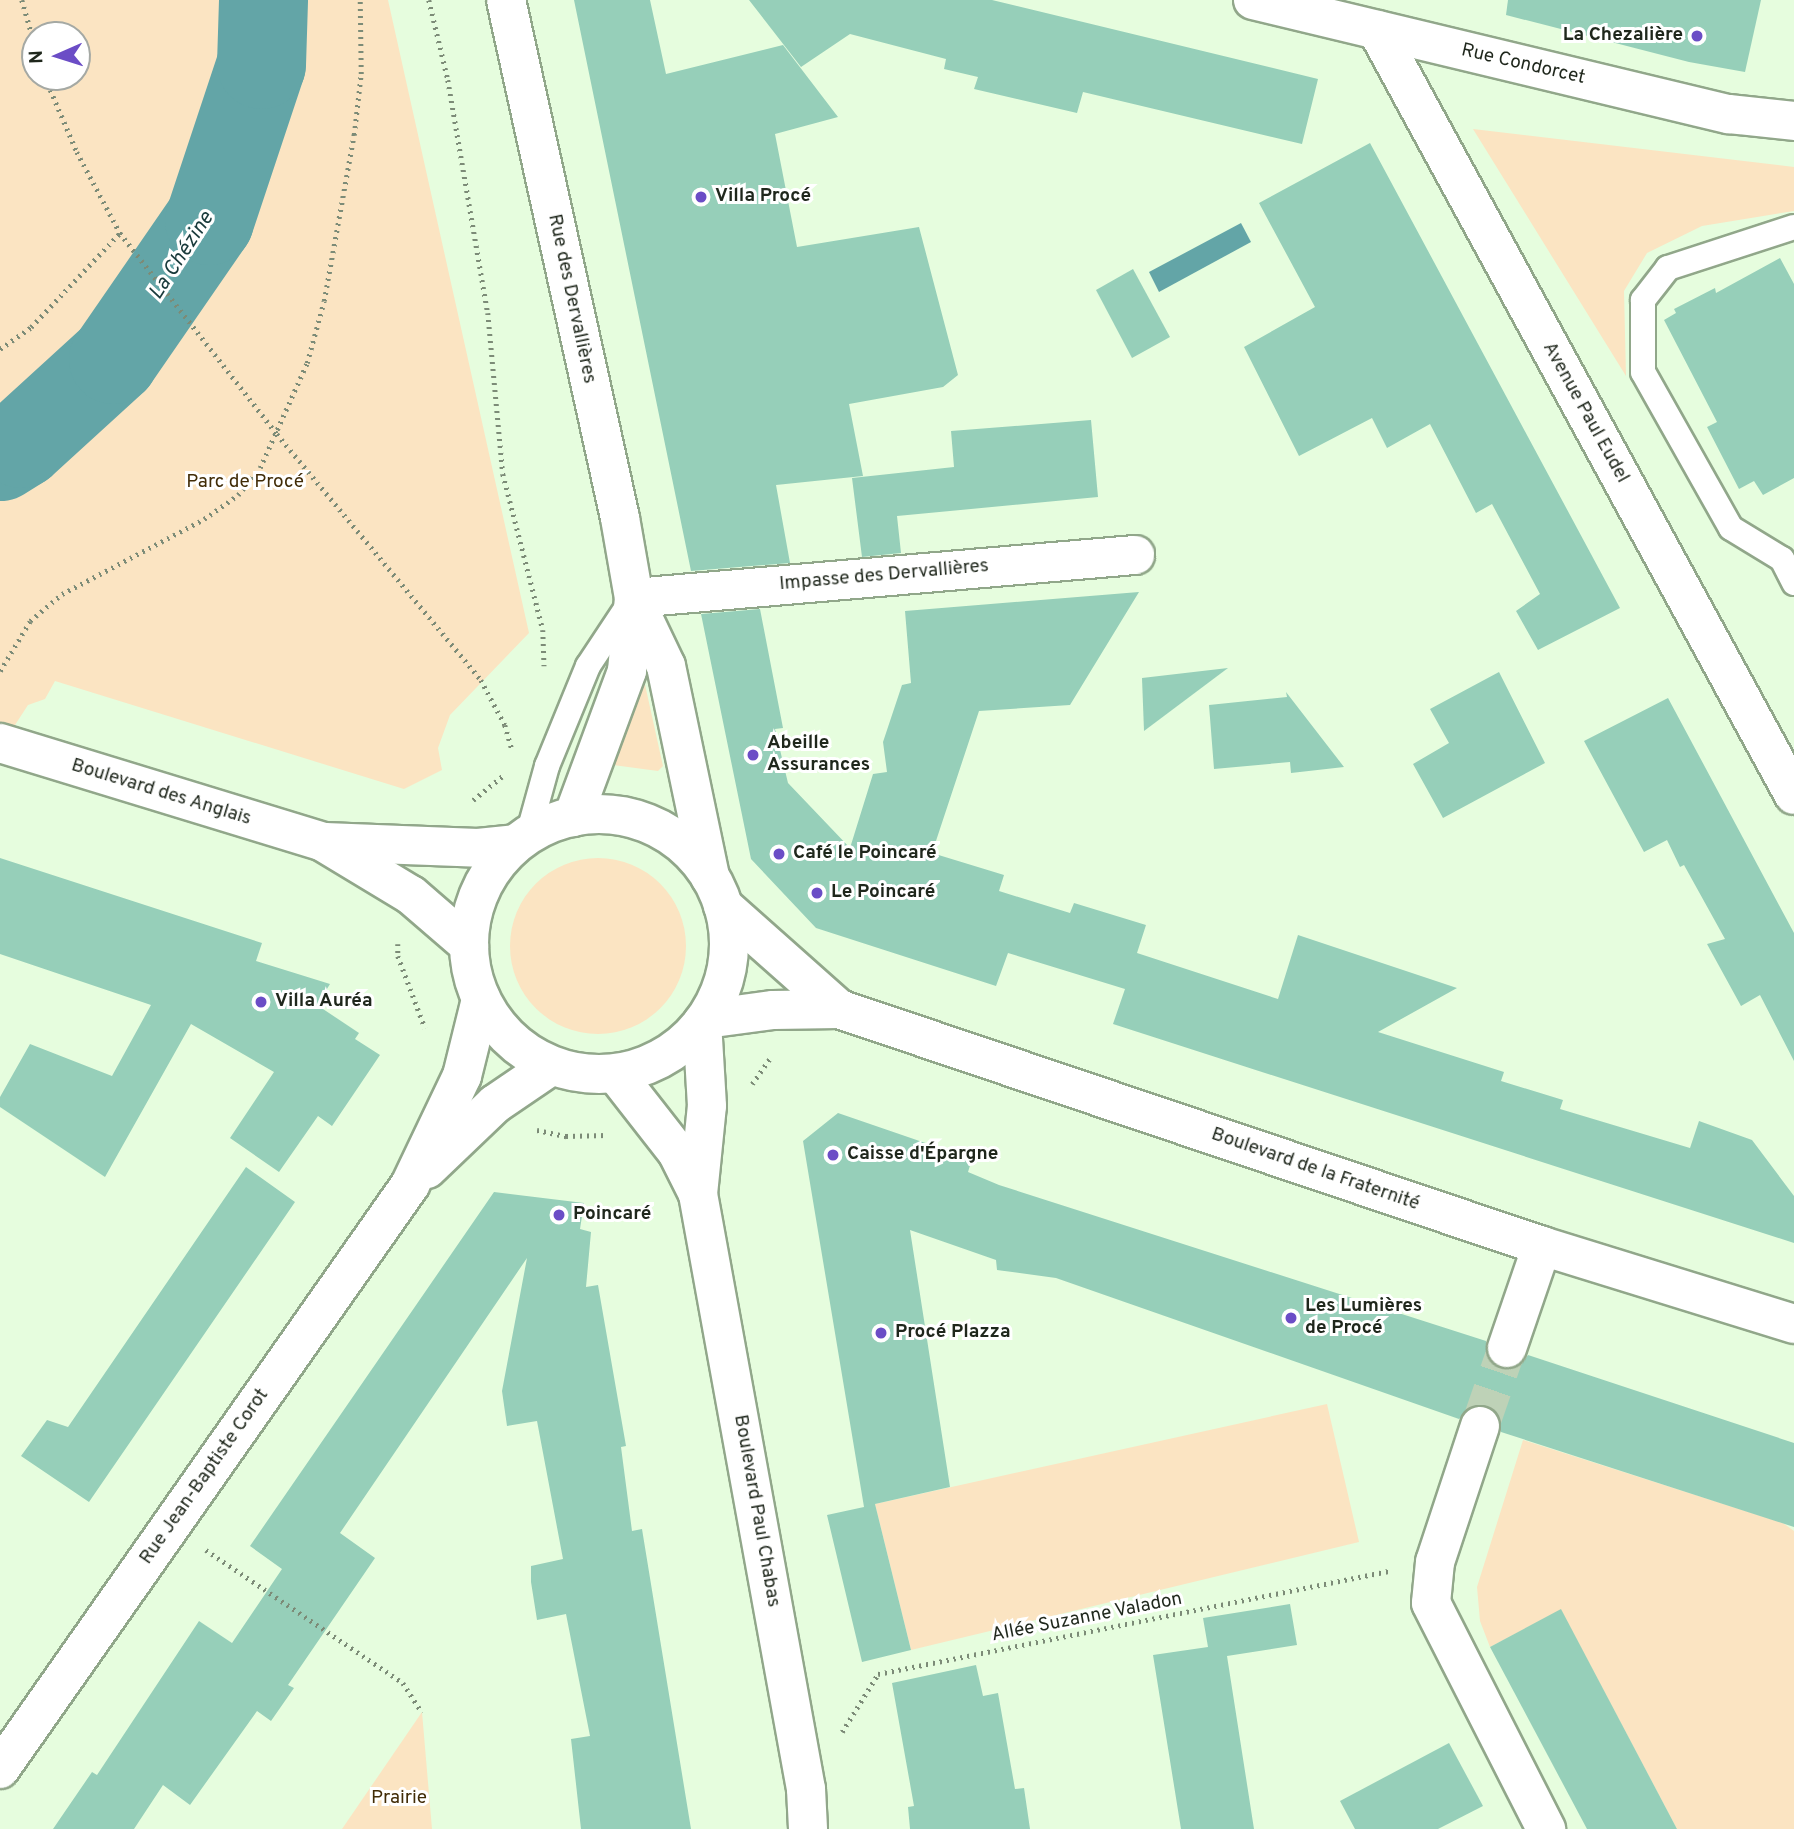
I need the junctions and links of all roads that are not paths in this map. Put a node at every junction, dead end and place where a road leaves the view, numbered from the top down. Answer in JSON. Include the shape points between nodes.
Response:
{"nodes":[{"id":1,"x":506,"y":0,"type":"edge"},
{"id":2,"x":1253,"y":0,"type":"edge"},
{"id":3,"x":1377,"y":30,"type":"junction"},
{"id":4,"x":1794,"y":121,"type":"edge"},
{"id":5,"x":1794,"y":227,"type":"edge"},
{"id":6,"x":1135,"y":555,"type":"dead end"},
{"id":7,"x":1794,"y":583,"type":"edge"},
{"id":8,"x":634,"y":597,"type":"junction"},
{"id":9,"x":5,"y":744,"type":"edge"},
{"id":10,"x":1794,"y":795,"type":"edge"},
{"id":11,"x":573,"y":817,"type":"junction"},
{"id":12,"x":521,"y":840,"type":"junction"},
{"id":13,"x":323,"y":842,"type":"junction"},
{"id":14,"x":717,"y":891,"type":"junction"},
{"id":15,"x":469,"y":946,"type":"junction"},
{"id":16,"x":481,"y":999,"type":"junction"},
{"id":17,"x":839,"y":1009,"type":"junction"},
{"id":18,"x":704,"y":1021,"type":"junction"},
{"id":19,"x":551,"y":1066,"type":"junction"},
{"id":20,"x":616,"y":1074,"type":"junction"},
{"id":21,"x":410,"y":1185,"type":"junction"},
{"id":22,"x":698,"y":1194,"type":"junction"},
{"id":23,"x":1542,"y":1246,"type":"junction"},
{"id":24,"x":1794,"y":1324,"type":"edge"},
{"id":25,"x":1507,"y":1348,"type":"tunnel mouth"},
{"id":26,"x":1480,"y":1426,"type":"tunnel mouth"},
{"id":27,"x":0,"y":1769,"type":"edge"},
{"id":28,"x":808,"y":1829,"type":"edge"},
{"id":29,"x":1546,"y":1829,"type":"edge"}],
"edges":[{"from":1,"to":8,"type":"main road","name":"Rue des Dervallières"},
{"from":2,"to":3,"type":"main road","name":"Rue Condorcet"},
{"from":3,"to":4,"type":"main road","name":"Rue Condorcet","via":[[1728,114]]},
{"from":3,"to":10,"type":"main road","name":"Avenue Paul Eudel"},
{"from":5,"to":7,"type":"lane","via":[[1668,268],[1643,300],[1643,372],[1731,528],[1782,559]]},
{"from":6,"to":8,"type":"main road","name":"Impasse des Dervallières"},
{"from":8,"to":11,"type":"main road","name":"Rue des Dervallières","via":[[627,671]]},
{"from":8,"to":12,"type":"lane","via":[[588,666]]},
{"from":8,"to":14,"type":"main road","name":"Rue des Dervallières","via":[[666,666]]},
{"from":9,"to":13,"type":"main road","name":"Boulevard des Anglais"},
{"from":11,"to":12,"type":"main road","name":"Boulevard des Anglais"},
{"from":11,"to":14,"type":"main road","name":"Boulevard de la Fraternité","via":[[608,814],[659,828],[688,849]]},
{"from":12,"to":13,"type":"main road","name":"Boulevard des Anglais","via":[[478,848]]},
{"from":12,"to":15,"type":"main road","via":[[481,890]]},
{"from":13,"to":15,"type":"main road","name":"Boulevard des Anglais","via":[[411,895]]},
{"from":14,"to":17,"type":"main road","name":"Boulevard de la Fraternité"},
{"from":14,"to":18,"type":"main road","name":"Rue des Dervallières","via":[[728,965]]},
{"from":15,"to":16,"type":"main road"},
{"from":16,"to":19,"type":"main road","via":[[516,1046]]},
{"from":16,"to":21,"type":"main road","name":"Rue Jean-Baptiste Corot","via":[[462,1076]]},
{"from":17,"to":18,"type":"main road","name":"Boulevard de la Fraternité","via":[[773,1010]]},
{"from":17,"to":23,"type":"main road","name":"Boulevard de la Fraternité"},
{"from":18,"to":20,"type":"main road","via":[[676,1050],[658,1061]]},
{"from":18,"to":22,"type":"main road","name":"Boulevard Paul Chabas","via":[[707,1106]]},
{"from":19,"to":20,"type":"main road","via":[[583,1074]]},
{"from":19,"to":21,"type":"main road","name":"Rue Jean-Baptiste Corot","via":[[495,1104]]},
{"from":20,"to":22,"type":"main road","name":"Boulevard Paul Chabas","via":[[677,1152]]},
{"from":21,"to":27,"type":"main road","name":"Rue Jean-Baptiste Corot"},
{"from":22,"to":28,"type":"main road","name":"Boulevard Paul Chabas","via":[[806,1789]]},
{"from":23,"to":24,"type":"main road","name":"Boulevard de la Fraternité"},
{"from":23,"to":25,"type":"main road"},
{"from":26,"to":29,"type":"main road","via":[[1435,1562],[1431,1603]]}]}
